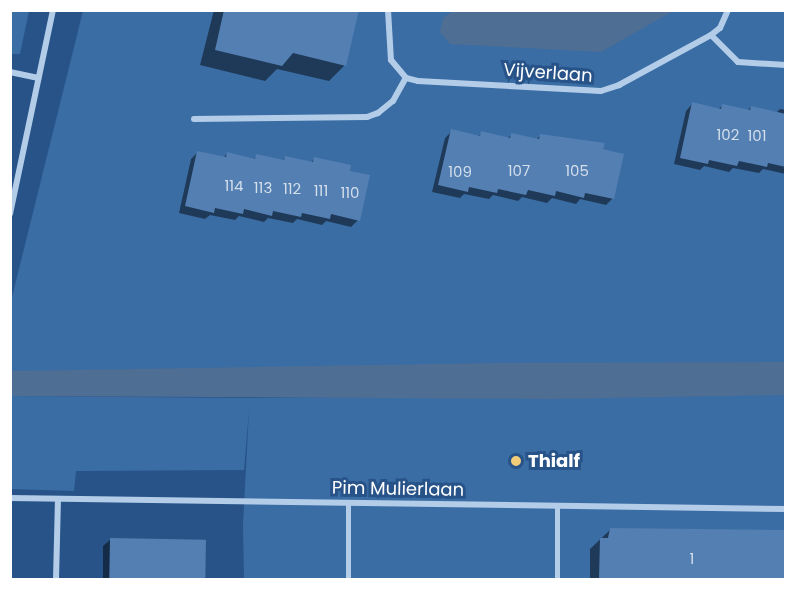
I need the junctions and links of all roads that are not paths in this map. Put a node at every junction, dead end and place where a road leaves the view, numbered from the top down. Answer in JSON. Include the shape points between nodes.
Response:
{"nodes":[{"id":1,"x":53,"y":10,"type":"edge"},
{"id":2,"x":388,"y":10,"type":"edge"},
{"id":3,"x":728,"y":10,"type":"edge"},
{"id":4,"x":711,"y":35,"type":"junction"},
{"id":5,"x":786,"y":65,"type":"edge"},
{"id":6,"x":10,"y":72,"type":"edge"},
{"id":7,"x":38,"y":78,"type":"junction"},
{"id":8,"x":406,"y":78,"type":"junction"},
{"id":9,"x":194,"y":118,"type":"dead end"},
{"id":10,"x":10,"y":214,"type":"edge"},
{"id":11,"x":10,"y":498,"type":"edge"},
{"id":12,"x":58,"y":499,"type":"junction"},
{"id":13,"x":348,"y":504,"type":"junction"},
{"id":14,"x":557,"y":507,"type":"junction"},
{"id":15,"x":786,"y":509,"type":"edge"},
{"id":16,"x":56,"y":579,"type":"edge"},
{"id":17,"x":348,"y":579,"type":"edge"},
{"id":18,"x":557,"y":579,"type":"edge"}],
"edges":[{"from":1,"to":7,"type":"street"},
{"from":2,"to":8,"type":"street","via":[[391,60]]},
{"from":3,"to":4,"type":"street","name":"Vijverlaan","via":[[720,28]]},
{"from":4,"to":5,"type":"street","via":[[738,62]]},
{"from":4,"to":8,"type":"street","name":"Vijverlaan","via":[[620,85],[601,91]]},
{"from":6,"to":7,"type":"street"},
{"from":7,"to":10,"type":"street"},
{"from":8,"to":9,"type":"street","via":[[393,101],[367,117]]},
{"from":11,"to":12,"type":"street","name":"Pim Mulierlaan"},
{"from":12,"to":13,"type":"street","name":"Pim Mulierlaan"},
{"from":12,"to":16,"type":"street"},
{"from":13,"to":14,"type":"street","name":"Pim Mulierlaan"},
{"from":13,"to":17,"type":"lane"},
{"from":14,"to":15,"type":"street","name":"Pim Mulierlaan"},
{"from":14,"to":18,"type":"lane"}]}
